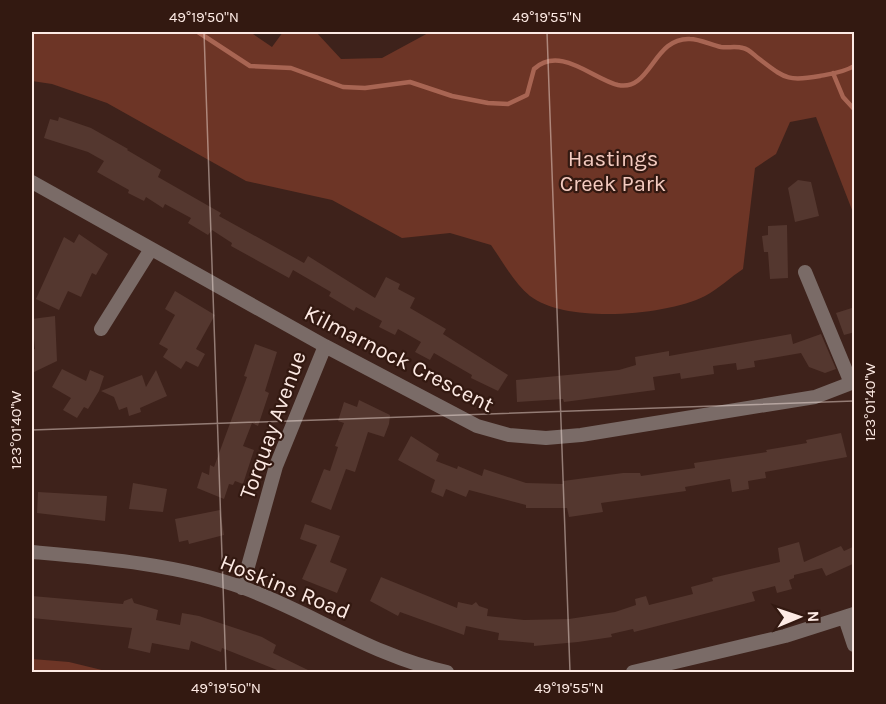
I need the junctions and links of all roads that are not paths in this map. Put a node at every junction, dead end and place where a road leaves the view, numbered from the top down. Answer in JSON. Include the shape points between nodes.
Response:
{"nodes":[{"id":1,"x":32,"y":182,"type":"edge"},
{"id":2,"x":151,"y":249,"type":"junction"},
{"id":3,"x":805,"y":272,"type":"dead end"},
{"id":4,"x":101,"y":329,"type":"dead end"},
{"id":5,"x":325,"y":346,"type":"junction"},
{"id":6,"x":853,"y":383,"type":"edge"},
{"id":7,"x":32,"y":552,"type":"edge"},
{"id":8,"x":242,"y":588,"type":"junction"},
{"id":9,"x":850,"y":616,"type":"edge"},
{"id":10,"x":855,"y":645,"type":"edge"},
{"id":11,"x":447,"y":672,"type":"edge"},
{"id":12,"x":633,"y":672,"type":"edge"}],
"edges":[{"from":1,"to":2,"type":"street","name":"Kilmarnock Crescent"},
{"from":2,"to":4,"type":"street"},
{"from":2,"to":5,"type":"street","name":"Kilmarnock Crescent"},
{"from":3,"to":6,"type":"street","name":"Kilmarnock Crescent"},
{"from":5,"to":6,"type":"street","name":"Kilmarnock Crescent","via":[[477,426],[509,435],[537,437],[581,435],[752,408],[815,396]]},
{"from":5,"to":8,"type":"street","name":"Torquay Avenue","via":[[276,466]]},
{"from":7,"to":8,"type":"street","name":"Hoskins Road","via":[[188,573]]},
{"from":8,"to":11,"type":"street","name":"Hoskins Road","via":[[389,653]]},
{"from":9,"to":10,"type":"street"},
{"from":9,"to":12,"type":"street"}]}
